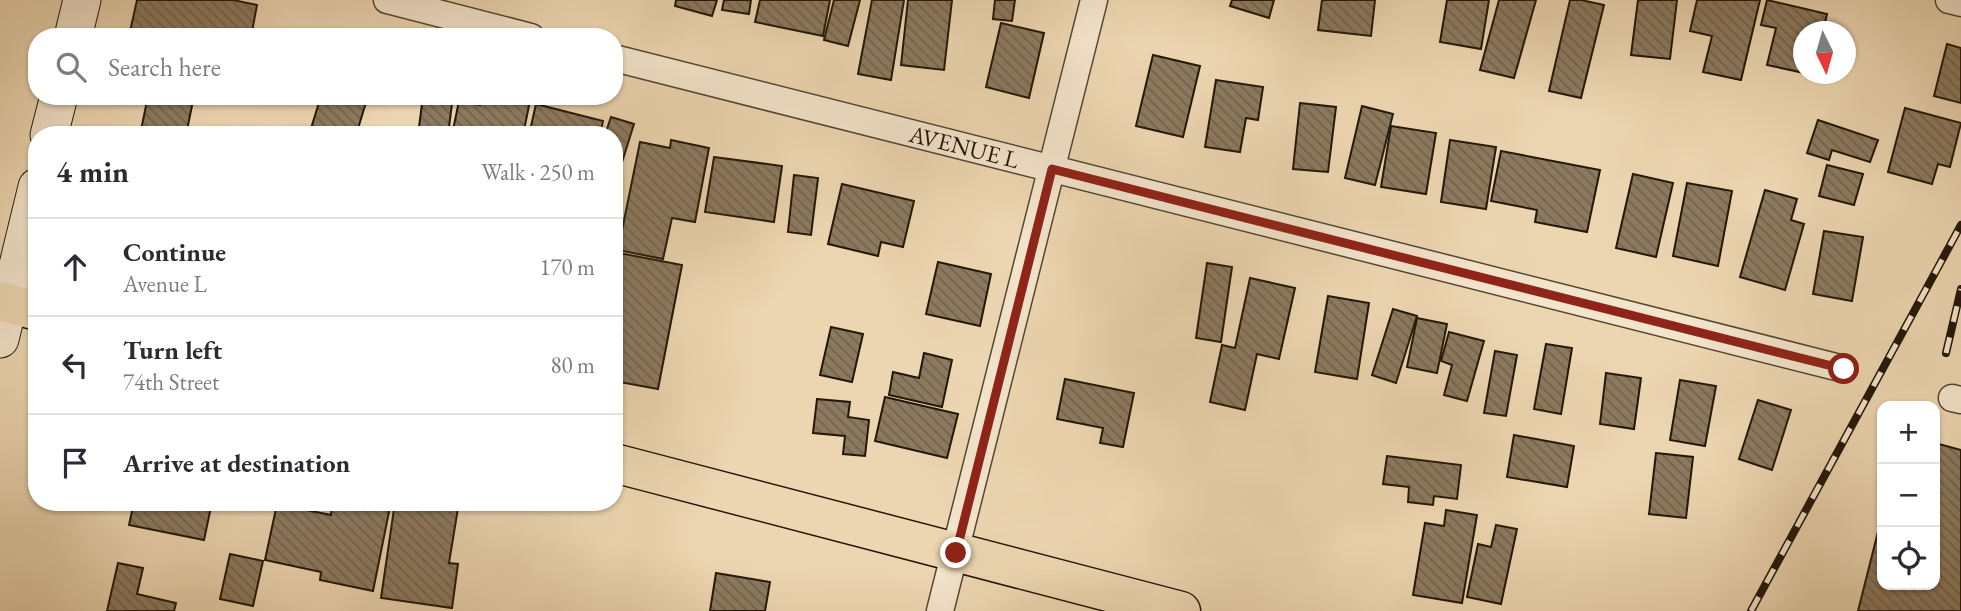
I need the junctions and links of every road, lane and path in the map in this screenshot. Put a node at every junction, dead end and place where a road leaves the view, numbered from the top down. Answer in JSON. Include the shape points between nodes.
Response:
{"nodes":[{"id":1,"x":82,"y":0,"type":"edge"},
{"id":2,"x":387,"y":0,"type":"edge"},
{"id":3,"x":1094,"y":0,"type":"edge"},
{"id":4,"x":1949,"y":0,"type":"edge"},
{"id":5,"x":1961,"y":3,"type":"edge"},
{"id":6,"x":75,"y":28,"type":"edge"},
{"id":7,"x":496,"y":28,"type":"edge"},
{"id":8,"x":623,"y":60,"type":"edge"},
{"id":9,"x":57,"y":105,"type":"edge"},
{"id":10,"x":51,"y":126,"type":"edge"},
{"id":11,"x":1052,"y":169,"type":"junction"},
{"id":12,"x":28,"y":231,"type":"edge"},
{"id":13,"x":11,"y":314,"type":"edge"},
{"id":14,"x":1844,"y":369,"type":"dead end"},
{"id":15,"x":623,"y":465,"type":"edge"},
{"id":16,"x":956,"y":553,"type":"junction"},
{"id":17,"x":940,"y":611,"type":"edge"},
{"id":18,"x":1181,"y":611,"type":"edge"}],
"edges":[{"from":1,"to":6,"type":"main road"},
{"from":2,"to":7,"type":"street"},
{"from":3,"to":11,"type":"street"},
{"from":4,"to":5,"type":"street"},
{"from":8,"to":11,"type":"street","name":"AVENUE L"},
{"from":9,"to":10,"type":"main road"},
{"from":11,"to":14,"type":"street","name":"AVENUE L"},
{"from":11,"to":16,"type":"street"},
{"from":12,"to":13,"type":"main road"},
{"from":15,"to":16,"type":"main road"},
{"from":16,"to":17,"type":"street"},
{"from":16,"to":18,"type":"main road"}]}
